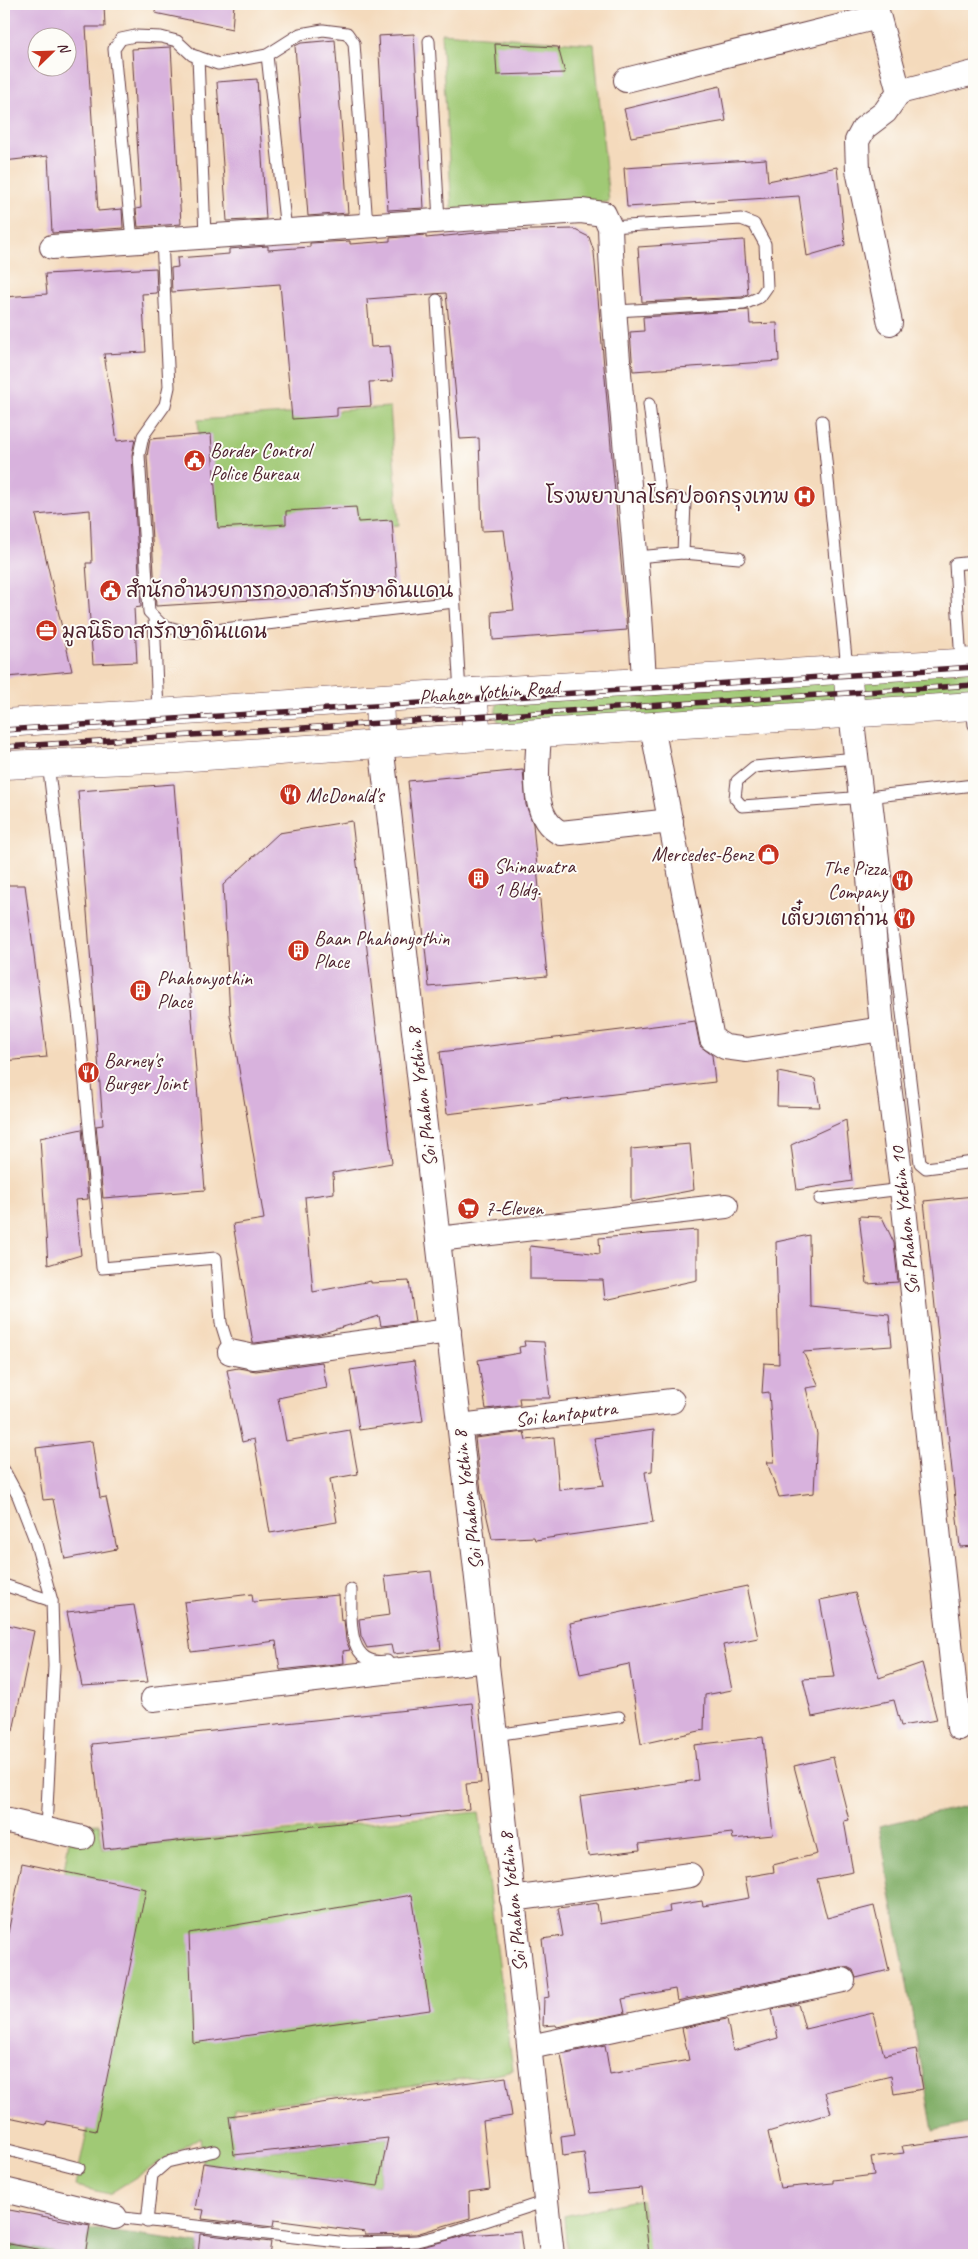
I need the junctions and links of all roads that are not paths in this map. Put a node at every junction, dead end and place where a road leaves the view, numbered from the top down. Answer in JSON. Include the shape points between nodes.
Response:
{"nodes":[{"id":1,"x":876,"y":10,"type":"edge"},
{"id":2,"x":428,"y":41,"type":"dead end"},
{"id":3,"x":267,"y":55,"type":"junction"},
{"id":4,"x":198,"y":57,"type":"junction"},
{"id":5,"x":974,"y":73,"type":"edge"},
{"id":6,"x":626,"y":80,"type":"dead end"},
{"id":7,"x":899,"y":92,"type":"junction"},
{"id":8,"x":439,"y":221,"type":"junction"},
{"id":9,"x":367,"y":226,"type":"junction"},
{"id":10,"x":610,"y":227,"type":"junction"},
{"id":11,"x":286,"y":231,"type":"junction"},
{"id":12,"x":205,"y":236,"type":"junction"},
{"id":13,"x":162,"y":240,"type":"junction"},
{"id":14,"x":132,"y":241,"type":"junction"},
{"id":15,"x":52,"y":247,"type":"dead end"},
{"id":16,"x":438,"y":300,"type":"dead end"},
{"id":17,"x":615,"y":312,"type":"junction"},
{"id":18,"x":890,"y":323,"type":"dead end"},
{"id":19,"x":649,"y":404,"type":"dead end"},
{"id":20,"x":822,"y":421,"type":"dead end"},
{"id":21,"x":683,"y":553,"type":"junction"},
{"id":22,"x":636,"y":557,"type":"junction"},
{"id":23,"x":739,"y":558,"type":"dead end"},
{"id":24,"x":974,"y":562,"type":"edge"},
{"id":25,"x":454,"y":602,"type":"junction"},
{"id":26,"x":154,"y":617,"type":"junction"},
{"id":27,"x":968,"y":662,"type":"edge"},
{"id":28,"x":847,"y":668,"type":"junction"},
{"id":29,"x":644,"y":682,"type":"junction"},
{"id":30,"x":466,"y":692,"type":"junction"},
{"id":31,"x":379,"y":699,"type":"junction"},
{"id":32,"x":973,"y":713,"type":"edge"},
{"id":33,"x":158,"y":714,"type":"junction"},
{"id":34,"x":851,"y":714,"type":"junction"},
{"id":35,"x":4,"y":723,"type":"edge"},
{"id":36,"x":652,"y":726,"type":"junction"},
{"id":37,"x":539,"y":733,"type":"junction"},
{"id":38,"x":477,"y":737,"type":"junction"},
{"id":39,"x":382,"y":744,"type":"junction"},
{"id":40,"x":856,"y":758,"type":"junction"},
{"id":41,"x":48,"y":763,"type":"junction"},
{"id":42,"x":4,"y":765,"type":"edge"},
{"id":43,"x":974,"y":785,"type":"edge"},
{"id":44,"x":869,"y":797,"type":"junction"},
{"id":45,"x":671,"y":821,"type":"junction"},
{"id":46,"x":882,"y":1029,"type":"junction"},
{"id":47,"x":974,"y":1162,"type":"edge"},
{"id":48,"x":902,"y":1190,"type":"junction"},
{"id":49,"x":820,"y":1199,"type":"dead end"},
{"id":50,"x":726,"y":1206,"type":"dead end"},
{"id":51,"x":438,"y":1239,"type":"junction"},
{"id":52,"x":449,"y":1331,"type":"junction"},
{"id":53,"x":230,"y":1352,"type":"joint"},
{"id":54,"x":672,"y":1402,"type":"dead end"},
{"id":55,"x":460,"y":1426,"type":"junction"},
{"id":56,"x":4,"y":1470,"type":"edge"},
{"id":57,"x":4,"y":1585,"type":"edge"},
{"id":58,"x":351,"y":1590,"type":"dead end"},
{"id":59,"x":52,"y":1601,"type":"junction"},
{"id":60,"x":486,"y":1654,"type":"junction"},
{"id":61,"x":153,"y":1699,"type":"dead end"},
{"id":62,"x":619,"y":1717,"type":"dead end"},
{"id":63,"x":959,"y":1728,"type":"dead end"},
{"id":64,"x":495,"y":1735,"type":"junction"},
{"id":65,"x":4,"y":1820,"type":"edge"},
{"id":66,"x":46,"y":1829,"type":"junction"},
{"id":67,"x":82,"y":1838,"type":"dead end"},
{"id":68,"x":690,"y":1875,"type":"dead end"},
{"id":69,"x":512,"y":1899,"type":"junction"},
{"id":70,"x":843,"y":1980,"type":"dead end"},
{"id":71,"x":530,"y":2047,"type":"junction"},
{"id":72,"x":4,"y":2149,"type":"edge"},
{"id":73,"x":215,"y":2151,"type":"dead end"},
{"id":74,"x":79,"y":2168,"type":"dead end"},
{"id":75,"x":4,"y":2190,"type":"edge"},
{"id":76,"x":546,"y":2201,"type":"junction"},
{"id":77,"x":115,"y":2217,"type":"joint"},
{"id":78,"x":147,"y":2222,"type":"junction"},
{"id":79,"x":552,"y":2255,"type":"edge"}],
"edges":[{"from":1,"to":6,"type":"street"},
{"from":1,"to":7,"type":"street"},
{"from":2,"to":8,"type":"lane"},
{"from":3,"to":4,"type":"lane","via":[[218,64]]},
{"from":3,"to":9,"type":"lane","via":[[300,34],[323,30],[347,33],[354,43]]},
{"from":3,"to":11,"type":"lane"},
{"from":4,"to":12,"type":"lane"},
{"from":4,"to":14,"type":"lane","via":[[177,41],[161,37],[121,39],[114,49]]},
{"from":5,"to":7,"type":"street"},
{"from":7,"to":18,"type":"street","via":[[885,112],[864,128],[856,141],[858,170]]},
{"from":8,"to":9,"type":"street"},
{"from":8,"to":10,"type":"street","via":[[581,211],[604,214]]},
{"from":9,"to":11,"type":"street"},
{"from":10,"to":17,"type":"street"},
{"from":10,"to":17,"type":"lane","via":[[741,219],[754,224],[764,244],[767,287],[760,297],[744,304]]},
{"from":11,"to":12,"type":"street"},
{"from":12,"to":13,"type":"street"},
{"from":13,"to":14,"type":"street"},
{"from":13,"to":26,"type":"lane","via":[[168,387],[165,405],[143,436],[138,454],[149,612]]},
{"from":14,"to":15,"type":"street"},
{"from":16,"to":25,"type":"lane"},
{"from":17,"to":22,"type":"street"},
{"from":19,"to":21,"type":"lane","via":[[660,494],[685,502]]},
{"from":20,"to":28,"type":"lane"},
{"from":21,"to":22,"type":"lane"},
{"from":21,"to":23,"type":"lane"},
{"from":22,"to":29,"type":"street"},
{"from":24,"to":27,"type":"lane","via":[[955,564]]},
{"from":25,"to":26,"type":"lane","via":[[189,633],[162,625]]},
{"from":25,"to":30,"type":"lane"},
{"from":26,"to":33,"type":"lane"},
{"from":27,"to":28,"type":"main road","name":"Phahon Yothin Road"},
{"from":28,"to":29,"type":"main road","name":"Phahon Yothin Road"},
{"from":28,"to":34,"type":"main road"},
{"from":29,"to":30,"type":"main road","name":"Phahon Yothin Road"},
{"from":30,"to":31,"type":"main road","name":"Phahon Yothin Road"},
{"from":30,"to":38,"type":"main road"},
{"from":31,"to":33,"type":"main road","name":"Phahon Yothin Road"},
{"from":31,"to":39,"type":"main road"},
{"from":32,"to":34,"type":"main road"},
{"from":33,"to":35,"type":"main road","name":"Phahon Yothin Road"},
{"from":34,"to":36,"type":"main road"},
{"from":34,"to":40,"type":"street","name":"Soi Phahon Yothin 10"},
{"from":36,"to":37,"type":"main road"},
{"from":36,"to":45,"type":"street"},
{"from":37,"to":38,"type":"main road"},
{"from":37,"to":45,"type":"street","via":[[539,805],[548,826],[561,833]]},
{"from":38,"to":39,"type":"main road"},
{"from":39,"to":41,"type":"main road"},
{"from":39,"to":51,"type":"street","name":"Soi Phahon Yothin 8"},
{"from":40,"to":44,"type":"street","name":"Soi Phahon Yothin 10"},
{"from":40,"to":44,"type":"lane","via":[[754,767],[737,781],[735,798],[742,806]]},
{"from":41,"to":42,"type":"main road"},
{"from":41,"to":53,"type":"lane","via":[[80,1028],[102,1268],[216,1258],[221,1323]]},
{"from":43,"to":44,"type":"lane"},
{"from":44,"to":46,"type":"street","name":"Soi Phahon Yothin 10"},
{"from":44,"to":47,"type":"lane","via":[[920,1163],[926,1168]]},
{"from":45,"to":46,"type":"street","via":[[712,1039],[725,1047],[747,1050]]},
{"from":46,"to":48,"type":"street","name":"Soi Phahon Yothin 10"},
{"from":48,"to":49,"type":"lane"},
{"from":48,"to":63,"type":"street","name":"Soi Phahon Yothin 10","via":[[939,1472]]},
{"from":50,"to":51,"type":"street"},
{"from":51,"to":52,"type":"street","name":"Soi Phahon Yothin 8"},
{"from":52,"to":53,"type":"street","via":[[254,1357]]},
{"from":52,"to":55,"type":"street","name":"Soi Phahon Yothin 8"},
{"from":54,"to":55,"type":"street","name":"Soi kantaputra"},
{"from":55,"to":60,"type":"street","name":"Soi Phahon Yothin 8"},
{"from":56,"to":59,"type":"lane","via":[[35,1540]]},
{"from":57,"to":59,"type":"lane"},
{"from":58,"to":60,"type":"lane","via":[[351,1620],[357,1650],[365,1658],[376,1663]]},
{"from":59,"to":66,"type":"lane","via":[[54,1666]]},
{"from":60,"to":61,"type":"street"},
{"from":60,"to":64,"type":"street","name":"Soi Phahon Yothin 8"},
{"from":62,"to":64,"type":"lane"},
{"from":64,"to":69,"type":"street","name":"Soi Phahon Yothin 8"},
{"from":65,"to":66,"type":"street"},
{"from":66,"to":67,"type":"street"},
{"from":68,"to":69,"type":"street"},
{"from":69,"to":71,"type":"street","name":"Soi Phahon Yothin 8"},
{"from":70,"to":71,"type":"street"},
{"from":71,"to":76,"type":"street","name":"Soi Phahon Yothin 8"},
{"from":72,"to":74,"type":"lane"},
{"from":73,"to":78,"type":"lane","via":[[167,2162],[152,2175]]},
{"from":75,"to":77,"type":"street"},
{"from":76,"to":78,"type":"lane","via":[[417,2241],[348,2243]]},
{"from":76,"to":79,"type":"street","name":"Soi Phahon Yothin 8"},
{"from":77,"to":78,"type":"lane"}]}
